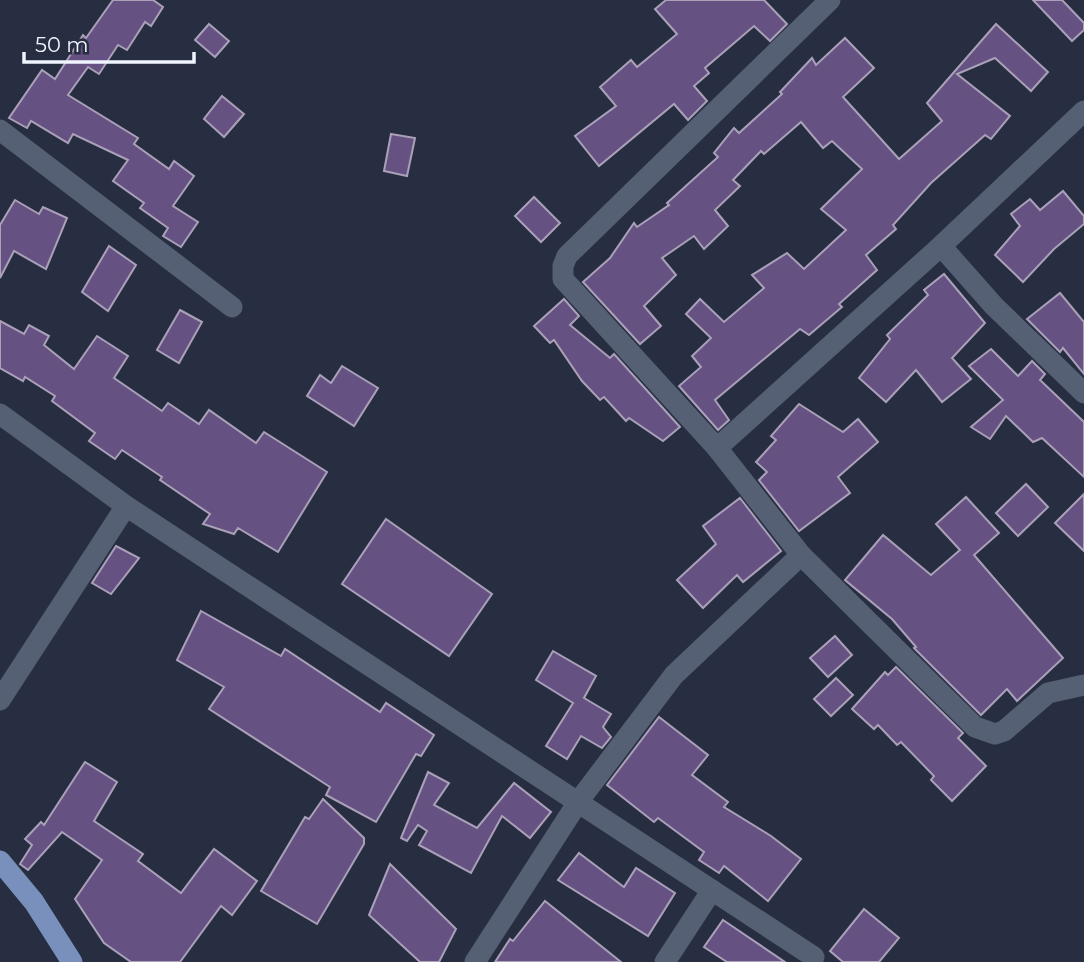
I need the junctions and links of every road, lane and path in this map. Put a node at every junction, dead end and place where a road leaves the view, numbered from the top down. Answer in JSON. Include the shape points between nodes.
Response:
{"nodes":[{"id":1,"x":830,"y":0,"type":"edge"},
{"id":2,"x":1084,"y":111,"type":"edge"},
{"id":3,"x":0,"y":130,"type":"edge"},
{"id":4,"x":941,"y":246,"type":"junction"},
{"id":5,"x":232,"y":307,"type":"dead end"},
{"id":6,"x":1084,"y":393,"type":"edge"},
{"id":7,"x":0,"y":414,"type":"edge"},
{"id":8,"x":717,"y":448,"type":"junction"},
{"id":9,"x":126,"y":506,"type":"junction"},
{"id":10,"x":801,"y":555,"type":"junction"},
{"id":11,"x":1084,"y":685,"type":"edge"},
{"id":12,"x":0,"y":700,"type":"edge"},
{"id":13,"x":578,"y":802,"type":"junction"},
{"id":14,"x":0,"y":862,"type":"edge"},
{"id":15,"x":712,"y":890,"type":"junction"},
{"id":16,"x":814,"y":957,"type":"dead end"},
{"id":17,"x":72,"y":962,"type":"edge"},
{"id":18,"x":475,"y":962,"type":"edge"},
{"id":19,"x":665,"y":962,"type":"edge"}],
"edges":[{"from":1,"to":8,"type":"street","via":[[567,256],[562,266],[566,285]]},
{"from":2,"to":4,"type":"street"},
{"from":3,"to":5,"type":"street"},
{"from":4,"to":6,"type":"street","via":[[994,306]]},
{"from":4,"to":8,"type":"street"},
{"from":7,"to":9,"type":"street"},
{"from":8,"to":10,"type":"street"},
{"from":9,"to":12,"type":"street"},
{"from":9,"to":13,"type":"street"},
{"from":10,"to":11,"type":"street","via":[[985,733],[1004,731],[1048,692]]},
{"from":10,"to":13,"type":"street","via":[[674,675]]},
{"from":13,"to":15,"type":"street"},
{"from":13,"to":18,"type":"street"},
{"from":14,"to":17,"type":"main road","via":[[34,902]]},
{"from":15,"to":16,"type":"street"},
{"from":15,"to":19,"type":"street"}]}
